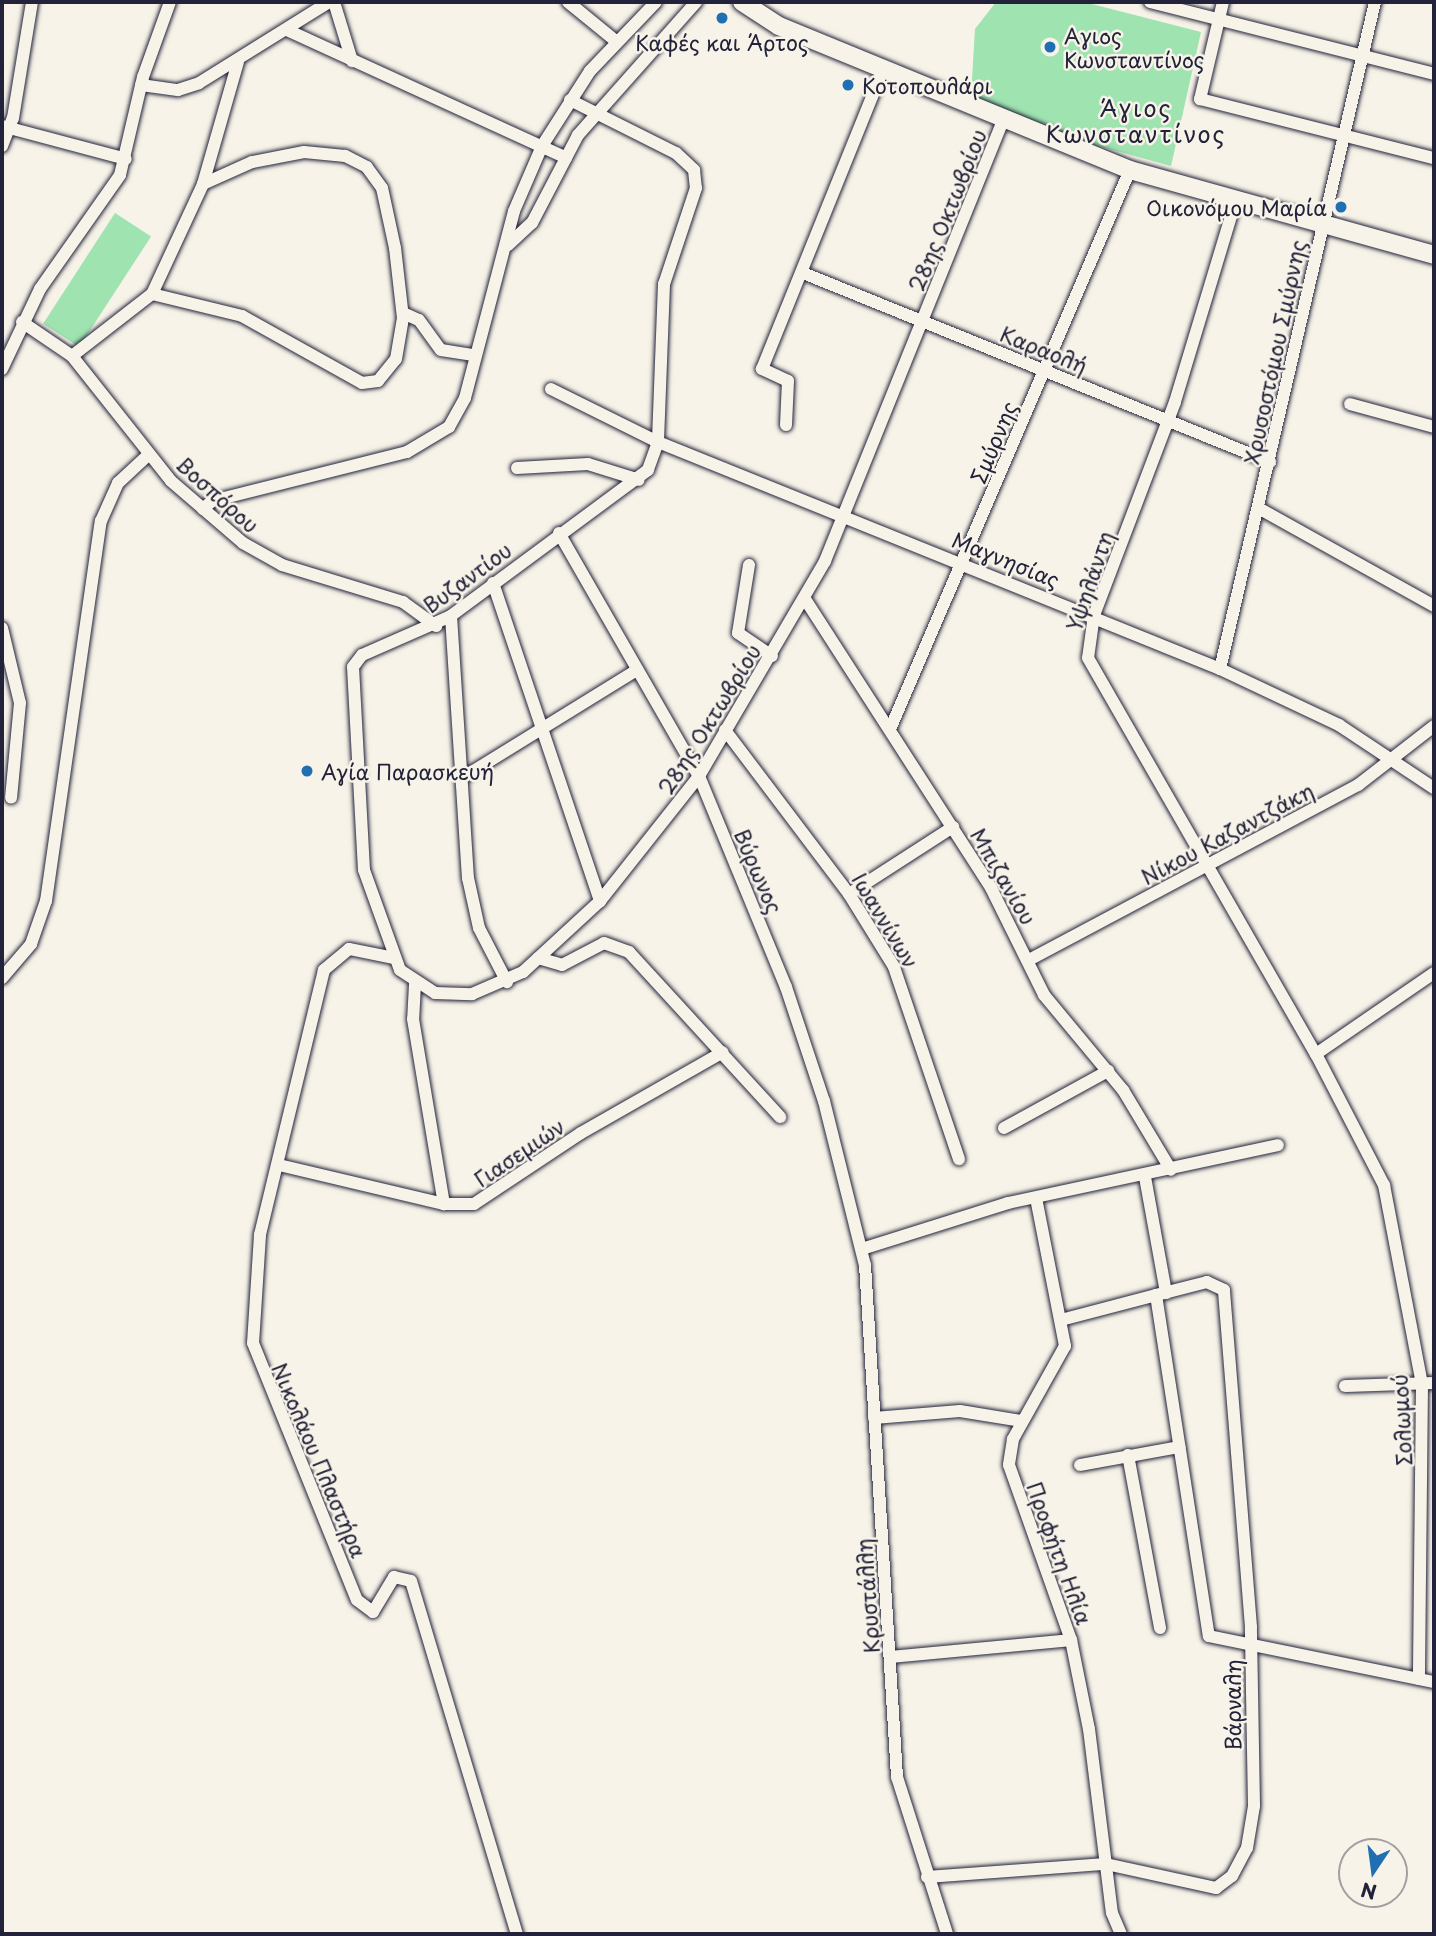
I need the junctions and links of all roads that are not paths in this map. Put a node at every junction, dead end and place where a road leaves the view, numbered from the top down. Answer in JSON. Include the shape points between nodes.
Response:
{"nodes":[{"id":1,"x":32,"y":2,"type":"edge"},
{"id":2,"x":170,"y":2,"type":"edge"},
{"id":3,"x":331,"y":2,"type":"edge"},
{"id":4,"x":568,"y":2,"type":"edge"},
{"id":5,"x":656,"y":2,"type":"edge"},
{"id":6,"x":696,"y":2,"type":"edge"},
{"id":7,"x":742,"y":2,"type":"edge"},
{"id":8,"x":1150,"y":2,"type":"edge"},
{"id":9,"x":1223,"y":2,"type":"edge"},
{"id":10,"x":1374,"y":2,"type":"edge"},
{"id":11,"x":1219,"y":19,"type":"junction"},
{"id":12,"x":287,"y":30,"type":"junction"},
{"id":13,"x":617,"y":42,"type":"junction"},
{"id":14,"x":1362,"y":56,"type":"junction"},
{"id":15,"x":352,"y":61,"type":"junction"},
{"id":16,"x":238,"y":62,"type":"junction"},
{"id":17,"x":883,"y":70,"type":"junction"},
{"id":18,"x":1434,"y":75,"type":"edge"},
{"id":19,"x":141,"y":85,"type":"junction"},
{"id":20,"x":570,"y":100,"type":"junction"},
{"id":21,"x":595,"y":113,"type":"junction"},
{"id":22,"x":1004,"y":119,"type":"junction"},
{"id":23,"x":6,"y":129,"type":"edge"},
{"id":24,"x":1343,"y":134,"type":"junction"},
{"id":25,"x":2,"y":146,"type":"edge"},
{"id":26,"x":542,"y":146,"type":"junction"},
{"id":27,"x":566,"y":158,"type":"junction"},
{"id":28,"x":1434,"y":158,"type":"edge"},
{"id":29,"x":126,"y":159,"type":"junction"},
{"id":30,"x":1130,"y":170,"type":"junction"},
{"id":31,"x":202,"y":184,"type":"junction"},
{"id":32,"x":1236,"y":203,"type":"junction"},
{"id":33,"x":1322,"y":225,"type":"junction"},
{"id":34,"x":508,"y":246,"type":"junction"},
{"id":35,"x":1434,"y":255,"type":"edge"},
{"id":36,"x":803,"y":273,"type":"junction"},
{"id":37,"x":152,"y":294,"type":"junction"},
{"id":38,"x":403,"y":313,"type":"junction"},
{"id":39,"x":922,"y":321,"type":"junction"},
{"id":40,"x":22,"y":322,"type":"junction"},
{"id":41,"x":474,"y":355,"type":"junction"},
{"id":42,"x":72,"y":356,"type":"junction"},
{"id":43,"x":2,"y":369,"type":"edge"},
{"id":44,"x":1045,"y":369,"type":"junction"},
{"id":45,"x":551,"y":389,"type":"dead end"},
{"id":46,"x":1350,"y":404,"type":"dead end"},
{"id":47,"x":1168,"y":423,"type":"junction"},
{"id":48,"x":1434,"y":424,"type":"edge"},
{"id":49,"x":786,"y":425,"type":"dead end"},
{"id":50,"x":658,"y":442,"type":"junction"},
{"id":51,"x":148,"y":455,"type":"junction"},
{"id":52,"x":1270,"y":462,"type":"junction"},
{"id":53,"x":517,"y":468,"type":"dead end"},
{"id":54,"x":639,"y":480,"type":"junction"},
{"id":55,"x":203,"y":509,"type":"junction"},
{"id":56,"x":1260,"y":509,"type":"junction"},
{"id":57,"x":845,"y":515,"type":"junction"},
{"id":58,"x":559,"y":533,"type":"junction"},
{"id":59,"x":964,"y":564,"type":"junction"},
{"id":60,"x":749,"y":565,"type":"dead end"},
{"id":61,"x":493,"y":583,"type":"junction"},
{"id":62,"x":805,"y":598,"type":"junction"},
{"id":63,"x":1434,"y":606,"type":"edge"},
{"id":64,"x":1094,"y":615,"type":"junction"},
{"id":65,"x":451,"y":616,"type":"junction"},
{"id":66,"x":436,"y":626,"type":"junction"},
{"id":67,"x":2,"y":628,"type":"edge"},
{"id":68,"x":772,"y":656,"type":"junction"},
{"id":69,"x":1220,"y":669,"type":"junction"},
{"id":70,"x":637,"y":670,"type":"junction"},
{"id":71,"x":1434,"y":726,"type":"edge"},
{"id":72,"x":891,"y":727,"type":"junction"},
{"id":73,"x":725,"y":730,"type":"junction"},
{"id":74,"x":540,"y":734,"type":"junction"},
{"id":75,"x":1395,"y":758,"type":"junction"},
{"id":76,"x":699,"y":776,"type":"junction"},
{"id":77,"x":462,"y":778,"type":"junction"},
{"id":78,"x":1434,"y":788,"type":"edge"},
{"id":79,"x":10,"y":798,"type":"dead end"},
{"id":80,"x":953,"y":827,"type":"junction"},
{"id":81,"x":1205,"y":865,"type":"junction"},
{"id":82,"x":849,"y":894,"type":"junction"},
{"id":83,"x":600,"y":901,"type":"junction"},
{"id":84,"x":394,"y":958,"type":"junction"},
{"id":85,"x":538,"y":958,"type":"junction"},
{"id":86,"x":1029,"y":960,"type":"junction"},
{"id":87,"x":1434,"y":973,"type":"edge"},
{"id":88,"x":2,"y":978,"type":"edge"},
{"id":89,"x":506,"y":982,"type":"junction"},
{"id":90,"x":415,"y":984,"type":"junction"},
{"id":91,"x":723,"y":1052,"type":"junction"},
{"id":92,"x":1317,"y":1054,"type":"junction"},
{"id":93,"x":1108,"y":1071,"type":"junction"},
{"id":94,"x":780,"y":1117,"type":"dead end"},
{"id":95,"x":1004,"y":1128,"type":"dead end"},
{"id":96,"x":1278,"y":1145,"type":"dead end"},
{"id":97,"x":959,"y":1159,"type":"dead end"},
{"id":98,"x":279,"y":1165,"type":"junction"},
{"id":99,"x":1171,"y":1170,"type":"junction"},
{"id":100,"x":1145,"y":1177,"type":"junction"},
{"id":101,"x":1036,"y":1198,"type":"junction"},
{"id":102,"x":444,"y":1204,"type":"junction"},
{"id":103,"x":862,"y":1248,"type":"junction"},
{"id":104,"x":1161,"y":1294,"type":"junction"},
{"id":105,"x":1061,"y":1320,"type":"junction"},
{"id":106,"x":1428,"y":1384,"type":"edge"},
{"id":107,"x":1345,"y":1386,"type":"dead end"},
{"id":108,"x":874,"y":1418,"type":"junction"},
{"id":109,"x":1022,"y":1422,"type":"junction"},
{"id":110,"x":1179,"y":1447,"type":"junction"},
{"id":111,"x":1128,"y":1455,"type":"junction"},
{"id":112,"x":1080,"y":1465,"type":"dead end"},
{"id":113,"x":1160,"y":1629,"type":"dead end"},
{"id":114,"x":1070,"y":1640,"type":"junction"},
{"id":115,"x":1251,"y":1646,"type":"junction"},
{"id":116,"x":891,"y":1657,"type":"junction"},
{"id":117,"x":1419,"y":1679,"type":"junction"},
{"id":118,"x":1434,"y":1682,"type":"edge"},
{"id":119,"x":1106,"y":1864,"type":"junction"},
{"id":120,"x":927,"y":1877,"type":"junction"},
{"id":121,"x":517,"y":1934,"type":"edge"},
{"id":122,"x":947,"y":1934,"type":"edge"},
{"id":123,"x":1121,"y":1934,"type":"edge"}],
"edges":[{"from":1,"to":23,"type":"street"},
{"from":2,"to":19,"type":"street"},
{"from":3,"to":12,"type":"street"},
{"from":3,"to":15,"type":"street"},
{"from":4,"to":13,"type":"street"},
{"from":5,"to":13,"type":"street"},
{"from":6,"to":21,"type":"street"},
{"from":7,"to":17,"type":"main road","via":[[779,26]]},
{"from":8,"to":11,"type":"street"},
{"from":9,"to":11,"type":"street"},
{"from":10,"to":14,"type":"street","name":"Χρυσοστόμου Σμύρνης"},
{"from":11,"to":14,"type":"street"},
{"from":11,"to":24,"type":"street","via":[[1200,99]]},
{"from":12,"to":15,"type":"street"},
{"from":12,"to":16,"type":"street"},
{"from":13,"to":20,"type":"street"},
{"from":14,"to":18,"type":"street"},
{"from":14,"to":24,"type":"street","name":"Χρυσοστόμου Σμύρνης"},
{"from":15,"to":26,"type":"street"},
{"from":16,"to":19,"type":"street","via":[[188,88]]},
{"from":16,"to":31,"type":"street"},
{"from":17,"to":22,"type":"main road"},
{"from":17,"to":36,"type":"street"},
{"from":19,"to":29,"type":"street"},
{"from":20,"to":21,"type":"street"},
{"from":20,"to":26,"type":"street"},
{"from":21,"to":27,"type":"street"},
{"from":21,"to":50,"type":"street","via":[[676,153],[696,176],[664,284]]},
{"from":22,"to":30,"type":"main road"},
{"from":22,"to":39,"type":"street","name":"28ης Οκτωβρίου"},
{"from":23,"to":25,"type":"street"},
{"from":23,"to":29,"type":"street"},
{"from":24,"to":28,"type":"street"},
{"from":24,"to":33,"type":"street","name":"Χρυσοστόμου Σμύρνης"},
{"from":26,"to":27,"type":"street"},
{"from":26,"to":34,"type":"street","via":[[514,211]]},
{"from":27,"to":34,"type":"street","via":[[532,223]]},
{"from":29,"to":40,"type":"street","via":[[113,188]]},
{"from":30,"to":32,"type":"main road"},
{"from":30,"to":44,"type":"street","name":"Σμύρνης"},
{"from":31,"to":37,"type":"street"},
{"from":31,"to":38,"type":"street","via":[[252,162],[304,152],[345,156],[367,166],[385,200]]},
{"from":32,"to":33,"type":"main road"},
{"from":32,"to":47,"type":"street","name":"Υψηλάντη"},
{"from":33,"to":35,"type":"main road"},
{"from":33,"to":52,"type":"street","name":"Χρυσοστόμου Σμύρνης"},
{"from":34,"to":41,"type":"street"},
{"from":36,"to":39,"type":"street","name":"Καραολή"},
{"from":36,"to":49,"type":"street","via":[[762,369],[788,381]]},
{"from":37,"to":38,"type":"street","via":[[242,316],[367,384],[395,362]]},
{"from":37,"to":42,"type":"street"},
{"from":38,"to":41,"type":"street","via":[[419,320],[441,349]]},
{"from":39,"to":44,"type":"street","name":"Καραολή"},
{"from":39,"to":57,"type":"street","name":"28ης Οκτωβρίου"},
{"from":40,"to":42,"type":"street","name":"Βοσπόρου"},
{"from":40,"to":43,"type":"street"},
{"from":41,"to":55,"type":"street","via":[[462,408],[428,444],[212,501]]},
{"from":42,"to":51,"type":"street","name":"Βοσπόρου"},
{"from":44,"to":47,"type":"street","name":"Καραολή"},
{"from":44,"to":59,"type":"street","name":"Σμύρνης"},
{"from":45,"to":50,"type":"street","name":"Μαγνησίας"},
{"from":46,"to":48,"type":"street"},
{"from":47,"to":52,"type":"street","name":"Καραολή"},
{"from":47,"to":64,"type":"street","name":"Υψηλάντη"},
{"from":50,"to":54,"type":"street","name":"Βυζαντίου"},
{"from":50,"to":57,"type":"street","name":"Μαγνησίας"},
{"from":51,"to":55,"type":"street","name":"Βοσπόρου"},
{"from":51,"to":88,"type":"street","via":[[118,483],[101,521],[46,901],[31,944]]},
{"from":52,"to":56,"type":"street","name":"Χρυσοστόμου Σμύρνης"},
{"from":53,"to":54,"type":"street","via":[[588,464]]},
{"from":54,"to":58,"type":"street","name":"Βυζαντίου"},
{"from":55,"to":66,"type":"street","name":"Βοσπόρου","via":[[265,558],[403,602]]},
{"from":56,"to":63,"type":"street"},
{"from":56,"to":69,"type":"street","name":"Χρυσοστόμου Σμύρνης"},
{"from":57,"to":59,"type":"street","name":"Μαγνησίας"},
{"from":57,"to":62,"type":"street","name":"28ης Οκτωβρίου"},
{"from":58,"to":61,"type":"street","name":"Βυζαντίου"},
{"from":58,"to":70,"type":"street","name":"Βύρωνος"},
{"from":59,"to":64,"type":"street","name":"Μαγνησίας"},
{"from":59,"to":72,"type":"street","name":"Σμύρνης"},
{"from":60,"to":68,"type":"street","via":[[738,633]]},
{"from":61,"to":65,"type":"street","name":"Βυζαντίου"},
{"from":61,"to":74,"type":"street"},
{"from":62,"to":68,"type":"street","name":"28ης Οκτωβρίου"},
{"from":62,"to":72,"type":"street","name":"Μπιζανίου"},
{"from":64,"to":69,"type":"street","name":"Μαγνησίας"},
{"from":64,"to":81,"type":"street","name":"Υψηλάντη","via":[[1087,650],[1093,669]]},
{"from":65,"to":66,"type":"street","name":"Βυζαντίου"},
{"from":65,"to":77,"type":"street"},
{"from":66,"to":84,"type":"street","name":"Βυζαντίου","via":[[355,662],[364,870]]},
{"from":67,"to":79,"type":"street","via":[[19,703]]},
{"from":68,"to":73,"type":"street","name":"28ης Οκτωβρίου"},
{"from":69,"to":75,"type":"street","name":"Μαγνησίας"},
{"from":70,"to":74,"type":"street"},
{"from":70,"to":76,"type":"street","name":"Βύρωνος"},
{"from":71,"to":75,"type":"street","name":"Νίκου Καζαντζάκη"},
{"from":72,"to":80,"type":"street","name":"Μπιζανίου"},
{"from":73,"to":76,"type":"street","name":"28ης Οκτωβρίου"},
{"from":73,"to":82,"type":"street","name":"Ιωαννίνων"},
{"from":74,"to":77,"type":"street"},
{"from":74,"to":83,"type":"street"},
{"from":75,"to":78,"type":"street","name":"Μαγνησίας"},
{"from":75,"to":81,"type":"street","name":"Νίκου Καζαντζάκη","via":[[1359,785]]},
{"from":76,"to":83,"type":"street","name":"28ης Οκτωβρίου"},
{"from":76,"to":103,"type":"street","name":"Βύρωνος","via":[[809,1049]]},
{"from":77,"to":89,"type":"street","via":[[475,916]]},
{"from":80,"to":82,"type":"street"},
{"from":80,"to":86,"type":"street","name":"Μπιζανίου"},
{"from":81,"to":86,"type":"street","name":"Νίκου Καζαντζάκη"},
{"from":81,"to":92,"type":"street","name":"Υψηλάντη"},
{"from":82,"to":97,"type":"street","name":"Ιωαννίνων","via":[[906,992]]},
{"from":83,"to":85,"type":"street","name":"28ης Οκτωβρίου"},
{"from":84,"to":90,"type":"street"},
{"from":84,"to":98,"type":"street","name":"Νικολάου Πλαστήρα","via":[[351,948],[325,967]]},
{"from":85,"to":89,"type":"street","name":"28ης Οκτωβρίου"},
{"from":85,"to":91,"type":"street","via":[[562,965],[599,944],[623,948]]},
{"from":86,"to":93,"type":"street","name":"Μπιζανίου","via":[[1044,995]]},
{"from":87,"to":92,"type":"street"},
{"from":89,"to":90,"type":"street","name":"28ης Οκτωβρίου","via":[[460,995]]},
{"from":90,"to":102,"type":"street","via":[[413,1019]]},
{"from":91,"to":94,"type":"street"},
{"from":91,"to":102,"type":"street","name":"Γιασεμιών","via":[[558,1147],[481,1202]]},
{"from":92,"to":106,"type":"street","name":"Σολωμού","via":[[1384,1185]]},
{"from":93,"to":95,"type":"street"},
{"from":93,"to":99,"type":"street","name":"Μπιζανίου"},
{"from":96,"to":99,"type":"street"},
{"from":98,"to":102,"type":"street","name":"Γιασεμιών"},
{"from":98,"to":121,"type":"street","name":"Νικολάου Πλαστήρα","via":[[256,1261],[255,1354],[358,1600],[373,1612],[394,1577],[411,1581]]},
{"from":99,"to":100,"type":"street"},
{"from":100,"to":101,"type":"street"},
{"from":100,"to":104,"type":"street"},
{"from":101,"to":103,"type":"street"},
{"from":101,"to":105,"type":"street","name":"Προφήτη Ηλία"},
{"from":103,"to":108,"type":"street","name":"Κρυστάλλη"},
{"from":104,"to":105,"type":"street"},
{"from":104,"to":110,"type":"street"},
{"from":104,"to":115,"type":"street","name":"Βάρναλη","via":[[1207,1282],[1224,1290]]},
{"from":105,"to":109,"type":"street","name":"Προφήτη Ηλία","via":[[1064,1353]]},
{"from":106,"to":107,"type":"street"},
{"from":106,"to":117,"type":"street","name":"Σολωμού"},
{"from":108,"to":109,"type":"street","via":[[960,1411]]},
{"from":108,"to":116,"type":"street","name":"Κρυστάλλη"},
{"from":109,"to":114,"type":"street","name":"Προφήτη Ηλία","via":[[1010,1448],[1011,1475]]},
{"from":110,"to":111,"type":"street"},
{"from":110,"to":115,"type":"street","via":[[1207,1631],[1220,1643]]},
{"from":111,"to":112,"type":"street"},
{"from":111,"to":113,"type":"street"},
{"from":114,"to":116,"type":"street"},
{"from":114,"to":119,"type":"street","name":"Προφήτη Ηλία"},
{"from":115,"to":117,"type":"street"},
{"from":115,"to":119,"type":"street","name":"Βάρναλη","via":[[1254,1815],[1238,1867],[1223,1885],[1208,1889]]},
{"from":116,"to":120,"type":"street","name":"Κρυστάλλη","via":[[897,1777]]},
{"from":117,"to":118,"type":"street"},
{"from":119,"to":120,"type":"street","name":"Βάρναλη"},
{"from":119,"to":123,"type":"street","name":"Προφήτη Ηλία"},
{"from":120,"to":122,"type":"street","name":"Κρυστάλλη"}]}
